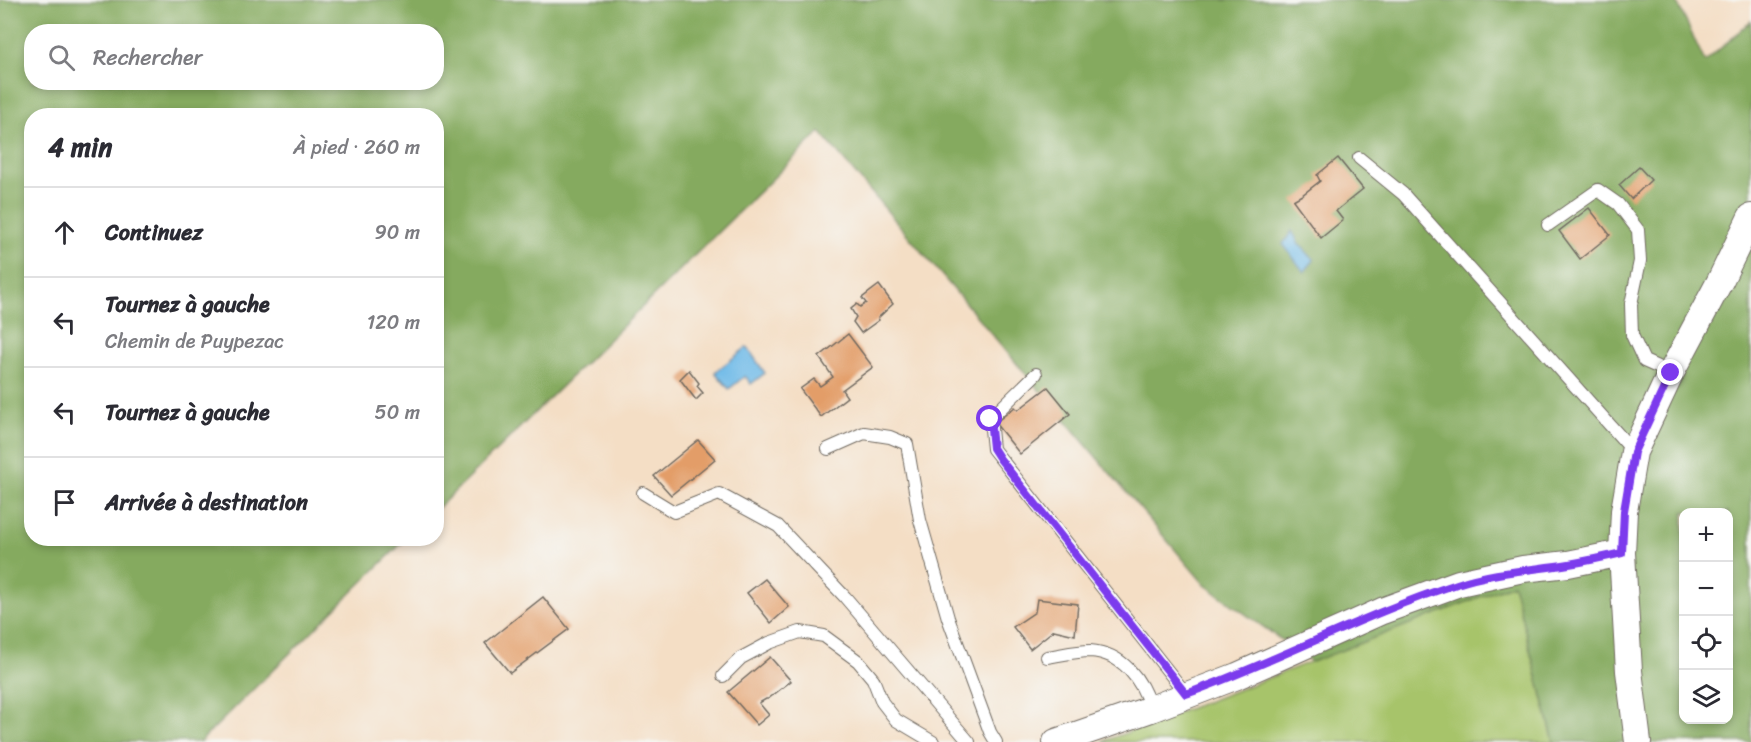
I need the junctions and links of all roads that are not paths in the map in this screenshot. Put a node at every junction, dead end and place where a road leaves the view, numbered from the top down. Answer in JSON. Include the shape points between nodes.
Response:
{"nodes":[{"id":1,"x":1359,"y":158,"type":"dead end"},
{"id":2,"x":1751,"y":217,"type":"edge"},
{"id":3,"x":1548,"y":225,"type":"dead end"},
{"id":4,"x":1671,"y":373,"type":"junction"},
{"id":5,"x":1036,"y":374,"type":"dead end"},
{"id":6,"x":828,"y":449,"type":"dead end"},
{"id":7,"x":1634,"y":452,"type":"junction"},
{"id":8,"x":643,"y":493,"type":"dead end"},
{"id":9,"x":1622,"y":553,"type":"junction"},
{"id":10,"x":1047,"y":657,"type":"dead end"},
{"id":11,"x":723,"y":676,"type":"dead end"},
{"id":12,"x":1186,"y":694,"type":"junction"},
{"id":13,"x":1151,"y":709,"type":"junction"},
{"id":14,"x":933,"y":742,"type":"edge"},
{"id":15,"x":969,"y":742,"type":"edge"},
{"id":16,"x":996,"y":742,"type":"edge"},
{"id":17,"x":1056,"y":742,"type":"edge"},
{"id":18,"x":1638,"y":742,"type":"edge"}],
"edges":[{"from":1,"to":7,"type":"lane","via":[[1403,194]]},
{"from":2,"to":4,"type":"street"},
{"from":3,"to":4,"type":"lane","via":[[1598,190],[1618,204],[1638,230],[1640,261],[1631,304],[1632,335],[1644,362]]},
{"from":4,"to":7,"type":"street"},
{"from":5,"to":12,"type":"lane","via":[[990,419],[993,448]]},
{"from":6,"to":16,"type":"lane","via":[[864,433],[907,444],[920,519],[948,618]]},
{"from":7,"to":9,"type":"street"},
{"from":8,"to":15,"type":"lane","via":[[674,512],[719,494],[778,526],[845,597]]},
{"from":9,"to":12,"type":"street","via":[[1459,583],[1382,611],[1237,676]]},
{"from":9,"to":18,"type":"street"},
{"from":10,"to":13,"type":"lane","via":[[1090,651],[1120,659],[1145,689]]},
{"from":11,"to":14,"type":"lane","via":[[741,658],[769,643],[800,632],[824,636],[858,660],[896,720]]},
{"from":12,"to":13,"type":"street"},
{"from":13,"to":17,"type":"street"}]}
